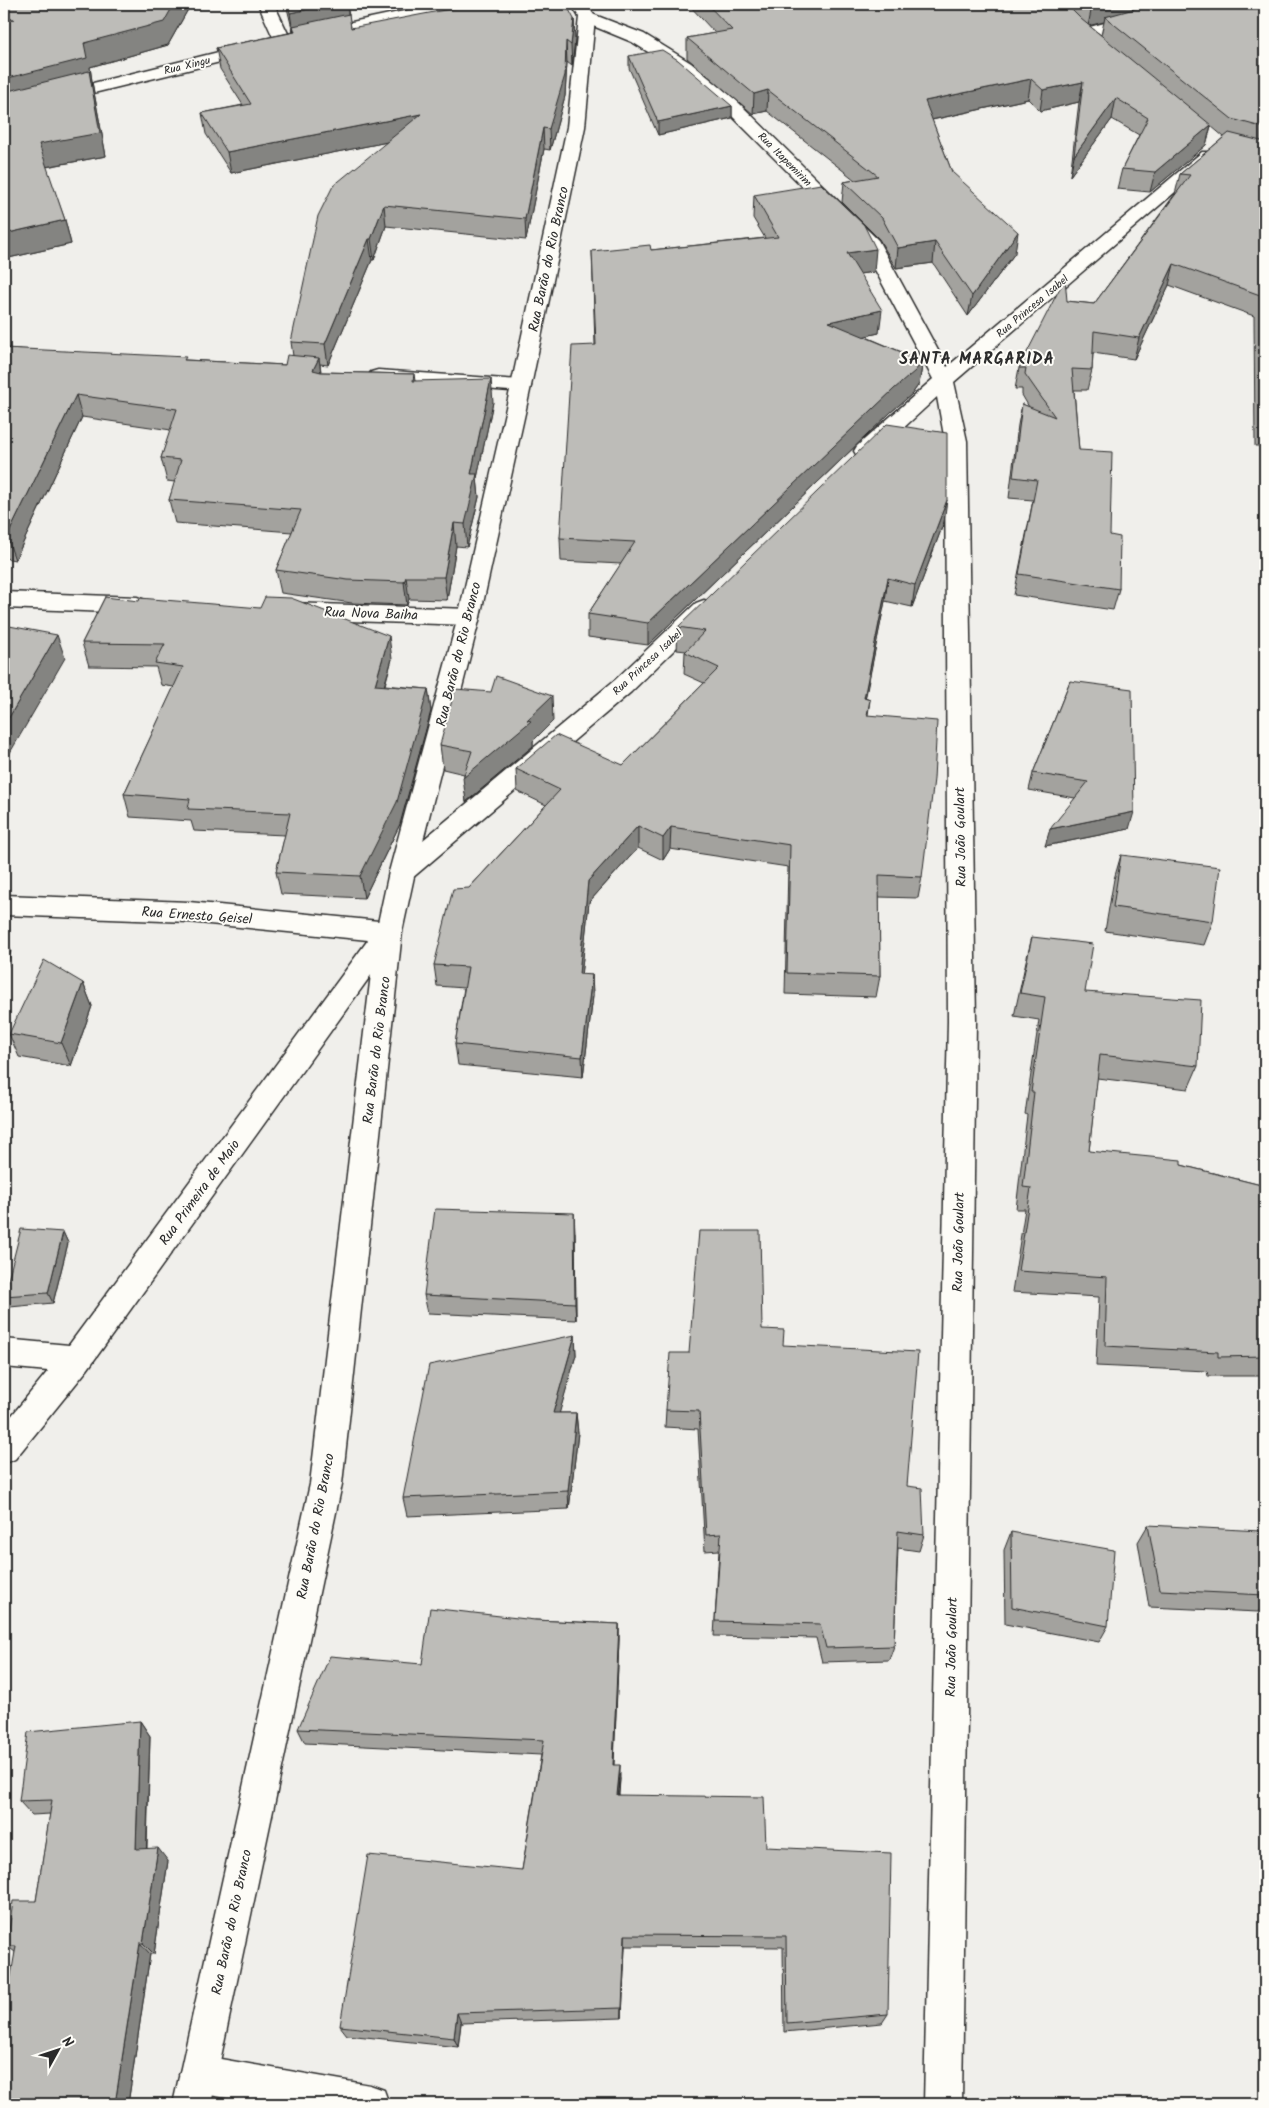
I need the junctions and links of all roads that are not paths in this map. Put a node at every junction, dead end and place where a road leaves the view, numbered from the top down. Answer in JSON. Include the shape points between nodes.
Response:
{"nodes":[{"id":1,"x":266,"y":4,"type":"edge"},
{"id":2,"x":460,"y":4,"type":"edge"},
{"id":3,"x":1190,"y":4,"type":"edge"},
{"id":4,"x":583,"y":11,"type":"edge"},
{"id":5,"x":1072,"y":22,"type":"edge"},
{"id":6,"x":1085,"y":34,"type":"junction"},
{"id":7,"x":283,"y":42,"type":"junction"},
{"id":8,"x":1100,"y":46,"type":"edge"},
{"id":9,"x":4,"y":110,"type":"edge"},
{"id":10,"x":1216,"y":142,"type":"edge"},
{"id":11,"x":362,"y":375,"type":"edge"},
{"id":12,"x":944,"y":380,"type":"junction"},
{"id":13,"x":521,"y":386,"type":"junction"},
{"id":14,"x":850,"y":466,"type":"edge"},
{"id":15,"x":715,"y":597,"type":"edge"},
{"id":16,"x":4,"y":600,"type":"edge"},
{"id":17,"x":154,"y":606,"type":"edge"},
{"id":18,"x":273,"y":610,"type":"edge"},
{"id":19,"x":469,"y":617,"type":"junction"},
{"id":20,"x":402,"y":872,"type":"junction"},
{"id":21,"x":4,"y":905,"type":"edge"},
{"id":22,"x":390,"y":932,"type":"junction"},
{"id":23,"x":4,"y":1353,"type":"edge"},
{"id":24,"x":76,"y":1360,"type":"junction"},
{"id":25,"x":4,"y":1449,"type":"edge"},
{"id":26,"x":195,"y":2089,"type":"edge"},
{"id":27,"x":370,"y":2104,"type":"edge"},
{"id":28,"x":943,"y":2104,"type":"edge"}],
"edges":[{"from":1,"to":7,"type":"street"},
{"from":2,"to":7,"type":"street","name":"Rua Xingu"},
{"from":3,"to":6,"type":"street"},
{"from":4,"to":12,"type":"street","name":"Rua Itapemirim","via":[[638,38],[685,67],[732,106],[871,244]]},
{"from":4,"to":13,"type":"street","name":"Rua Barão do Rio Branco","via":[[576,126]]},
{"from":5,"to":6,"type":"street"},
{"from":6,"to":8,"type":"street"},
{"from":7,"to":9,"type":"street","name":"Rua Xingu"},
{"from":10,"to":12,"type":"street","name":"Rua Princesa Isabel"},
{"from":11,"to":13,"type":"street"},
{"from":12,"to":14,"type":"street","name":"Rua Princesa Isabel"},
{"from":12,"to":28,"type":"street","name":"Rua João Goulart","via":[[956,441],[962,1021]]},
{"from":13,"to":19,"type":"street","name":"Rua Barão do Rio Branco"},
{"from":15,"to":20,"type":"street","name":"Rua Princesa Isabel","via":[[623,686]]},
{"from":16,"to":17,"type":"street"},
{"from":18,"to":19,"type":"street","name":"Rua Nova Baiha"},
{"from":19,"to":20,"type":"street","name":"Rua Barão do Rio Branco"},
{"from":20,"to":22,"type":"street","name":"Rua Barão do Rio Branco"},
{"from":21,"to":22,"type":"street","name":"Rua Ernesto Geisel","via":[[189,912]]},
{"from":22,"to":24,"type":"street","name":"Rua Primeira de Maio"},
{"from":22,"to":26,"type":"street","name":"Rua Barão do Rio Branco","via":[[326,1484]]},
{"from":23,"to":24,"type":"street"},
{"from":24,"to":25,"type":"street","name":"Rua Primeira de Maio"},
{"from":26,"to":27,"type":"street"}]}
